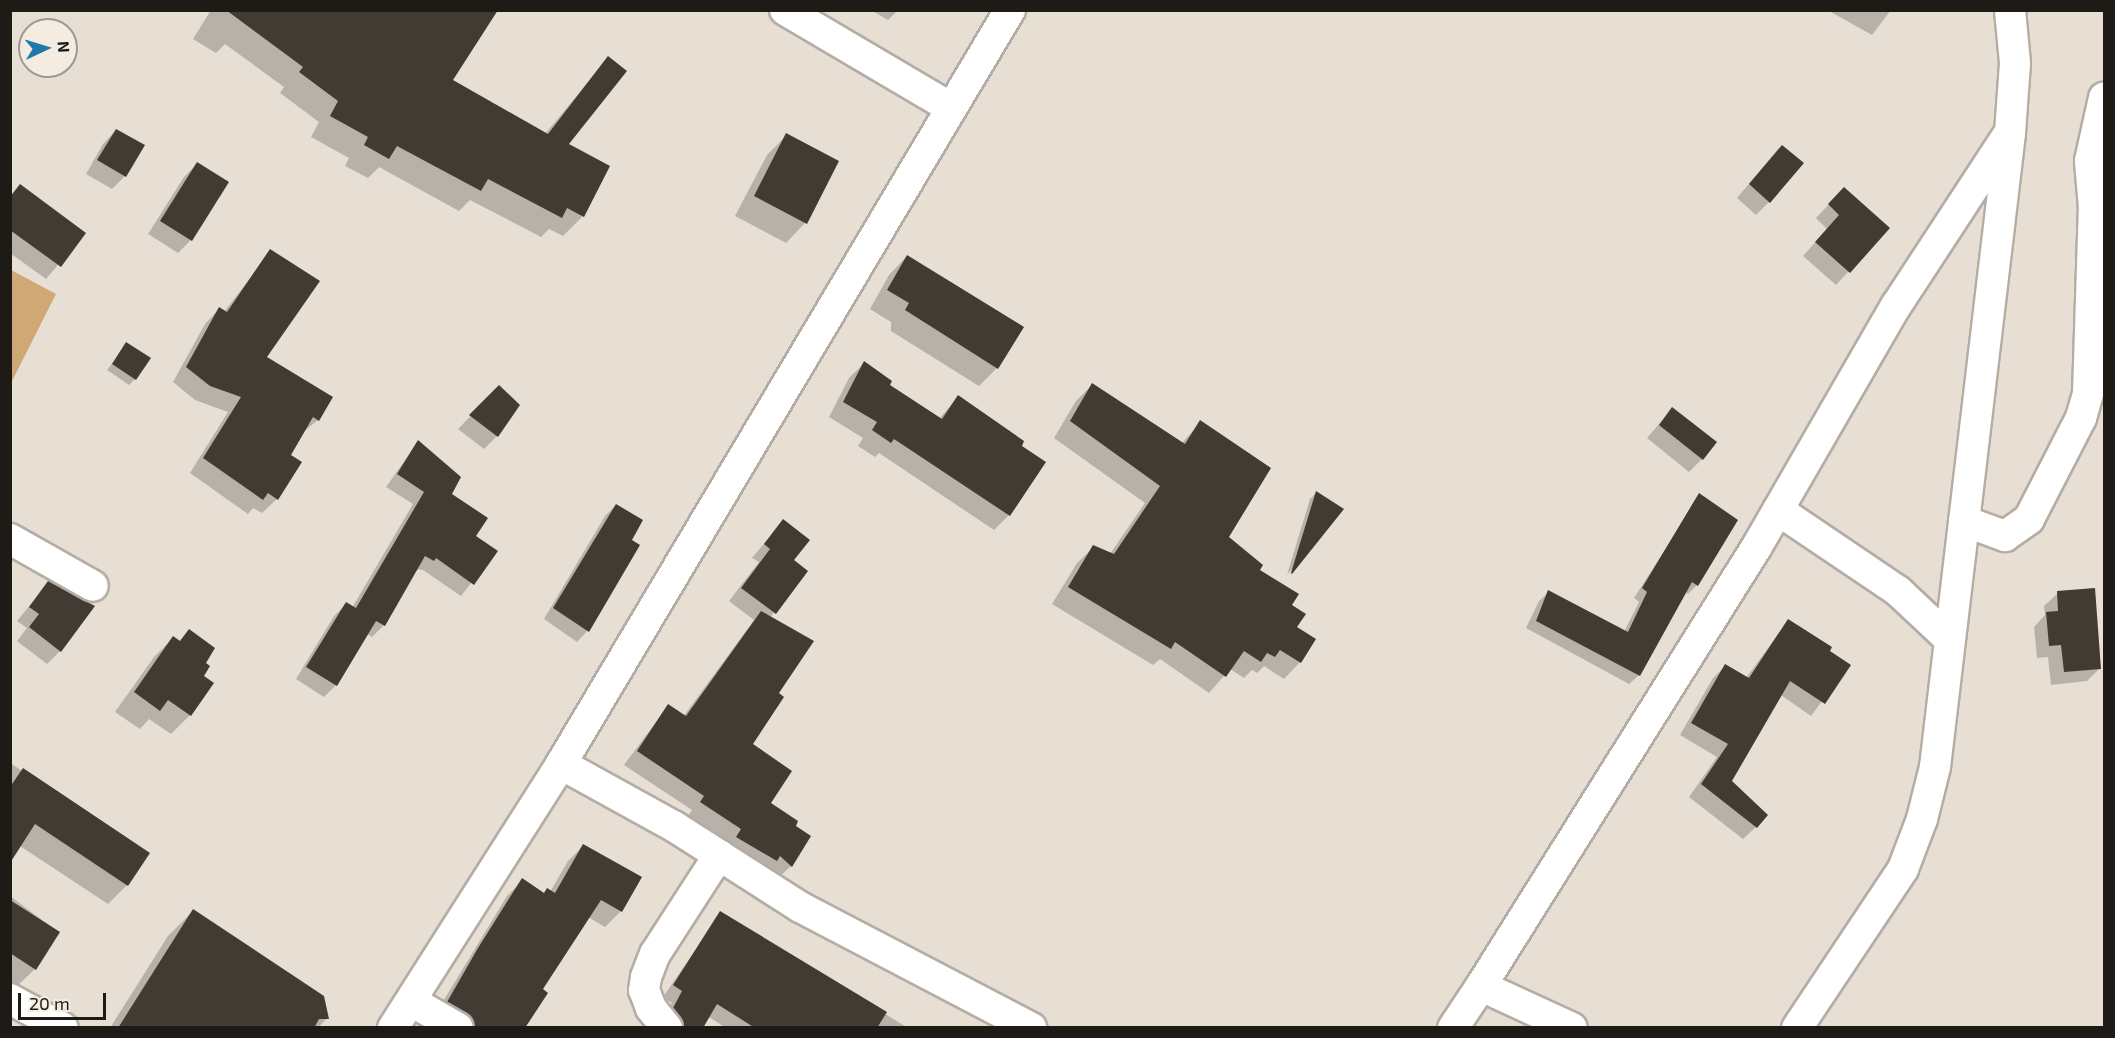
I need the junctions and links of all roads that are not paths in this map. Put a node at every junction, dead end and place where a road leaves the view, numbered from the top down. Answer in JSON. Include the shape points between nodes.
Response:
{"nodes":[{"id":1,"x":785,"y":10,"type":"edge"},
{"id":2,"x":1010,"y":10,"type":"edge"},
{"id":3,"x":2010,"y":10,"type":"edge"},
{"id":4,"x":2104,"y":98,"type":"edge"},
{"id":5,"x":950,"y":107,"type":"junction"},
{"id":6,"x":2010,"y":133,"type":"junction"},
{"id":7,"x":1778,"y":510,"type":"junction"},
{"id":8,"x":1964,"y":521,"type":"junction"},
{"id":9,"x":10,"y":539,"type":"edge"},
{"id":10,"x":93,"y":586,"type":"dead end"},
{"id":11,"x":1947,"y":637,"type":"junction"},
{"id":12,"x":561,"y":764,"type":"junction"},
{"id":13,"x":719,"y":855,"type":"junction"},
{"id":14,"x":1481,"y":986,"type":"junction"},
{"id":15,"x":10,"y":999,"type":"edge"},
{"id":16,"x":411,"y":1001,"type":"junction"},
{"id":17,"x":63,"y":1028,"type":"edge"},
{"id":18,"x":393,"y":1028,"type":"edge"},
{"id":19,"x":458,"y":1028,"type":"edge"},
{"id":20,"x":667,"y":1028,"type":"edge"},
{"id":21,"x":1031,"y":1028,"type":"edge"},
{"id":22,"x":1453,"y":1028,"type":"edge"},
{"id":23,"x":1572,"y":1028,"type":"edge"},
{"id":24,"x":1797,"y":1028,"type":"edge"}],
"edges":[{"from":1,"to":5,"type":"street"},
{"from":2,"to":5,"type":"street"},
{"from":3,"to":6,"type":"street","via":[[2015,63]]},
{"from":4,"to":8,"type":"street","via":[[2090,161],[2094,208],[2088,394],[2081,418],[2029,519],[2005,536]]},
{"from":5,"to":12,"type":"street"},
{"from":6,"to":7,"type":"street","via":[[1896,306]]},
{"from":6,"to":8,"type":"street"},
{"from":7,"to":11,"type":"street","via":[[1898,591]]},
{"from":7,"to":14,"type":"street"},
{"from":8,"to":11,"type":"street"},
{"from":9,"to":10,"type":"street"},
{"from":11,"to":24,"type":"street","via":[[1935,767],[1922,819],[1903,869]]},
{"from":12,"to":13,"type":"street"},
{"from":12,"to":16,"type":"street"},
{"from":13,"to":20,"type":"street","via":[[659,947],[646,977],[644,990],[651,1008]]},
{"from":13,"to":21,"type":"street","via":[[800,907]]},
{"from":14,"to":22,"type":"street"},
{"from":14,"to":23,"type":"street"},
{"from":15,"to":17,"type":"street"},
{"from":16,"to":18,"type":"street"},
{"from":16,"to":19,"type":"street"}]}
